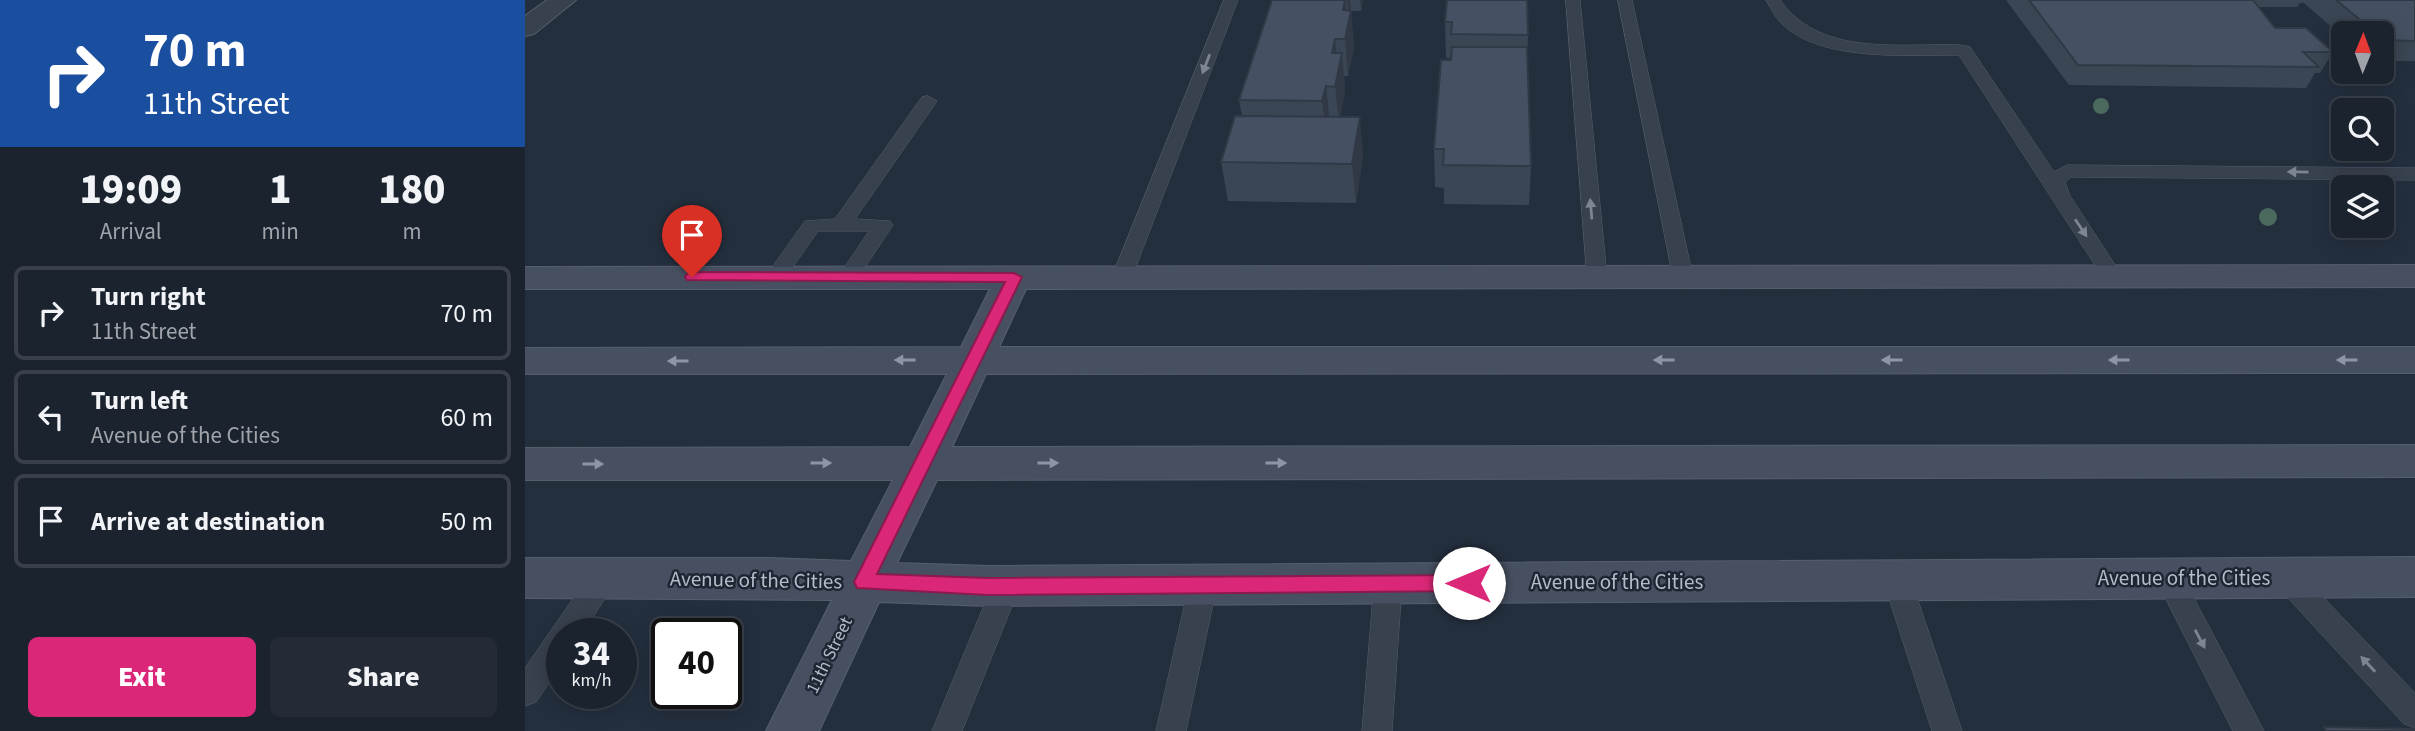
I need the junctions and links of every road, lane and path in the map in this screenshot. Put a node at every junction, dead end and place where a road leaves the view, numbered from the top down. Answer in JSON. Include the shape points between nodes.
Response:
{"nodes":[{"id":1,"x":563,"y":0,"type":"edge"},
{"id":2,"x":1231,"y":0,"type":"edge"},
{"id":3,"x":1573,"y":0,"type":"edge"},
{"id":4,"x":1625,"y":0,"type":"edge"},
{"id":5,"x":1773,"y":0,"type":"edge"},
{"id":6,"x":525,"y":28,"type":"edge"},
{"id":7,"x":928,"y":101,"type":"dead end"},
{"id":8,"x":2415,"y":174,"type":"edge"},
{"id":9,"x":2060,"y":196,"type":"junction"},
{"id":10,"x":841,"y":225,"type":"junction"},
{"id":11,"x":776,"y":276,"type":"junction"},
{"id":12,"x":2415,"y":276,"type":"edge"},
{"id":13,"x":848,"y":277,"type":"junction"},
{"id":14,"x":1014,"y":277,"type":"junction"},
{"id":15,"x":1122,"y":277,"type":"junction"},
{"id":16,"x":1597,"y":277,"type":"junction"},
{"id":17,"x":1683,"y":277,"type":"junction"},
{"id":18,"x":2113,"y":277,"type":"junction"},
{"id":19,"x":525,"y":278,"type":"edge"},
{"id":20,"x":2415,"y":360,"type":"edge"},
{"id":21,"x":525,"y":361,"type":"edge"},
{"id":22,"x":974,"y":361,"type":"junction"},
{"id":23,"x":2415,"y":461,"type":"edge"},
{"id":24,"x":921,"y":463,"type":"junction"},
{"id":25,"x":525,"y":464,"type":"edge"},
{"id":26,"x":2415,"y":577,"type":"edge"},
{"id":27,"x":525,"y":578,"type":"edge"},
{"id":28,"x":603,"y":578,"type":"junction"},
{"id":29,"x":2169,"y":578,"type":"junction"},
{"id":30,"x":2287,"y":578,"type":"junction"},
{"id":31,"x":1897,"y":580,"type":"junction"},
{"id":32,"x":864,"y":582,"type":"junction"},
{"id":33,"x":1388,"y":584,"type":"junction"},
{"id":34,"x":1203,"y":585,"type":"junction"},
{"id":35,"x":1006,"y":586,"type":"junction"},
{"id":36,"x":577,"y":618,"type":"edge"},
{"id":37,"x":546,"y":662,"type":"edge"},
{"id":38,"x":525,"y":692,"type":"edge"},
{"id":39,"x":2415,"y":714,"type":"edge"},
{"id":40,"x":792,"y":731,"type":"edge"},
{"id":41,"x":947,"y":731,"type":"edge"},
{"id":42,"x":1171,"y":731,"type":"edge"},
{"id":43,"x":1377,"y":731,"type":"edge"},
{"id":44,"x":1947,"y":731,"type":"edge"},
{"id":45,"x":2249,"y":731,"type":"edge"}],
"edges":[{"from":1,"to":6,"type":"street"},
{"from":2,"to":15,"type":"lane","one_way":true},
{"from":16,"to":3,"type":"lane","one_way":true},
{"from":4,"to":17,"type":"lane"},
{"from":5,"to":9,"type":"lane","via":[[1791,25],[1839,44],[1964,50]]},
{"from":7,"to":10,"type":"lane"},
{"from":8,"to":9,"type":"lane","one_way":true,"via":[[2067,171],[2055,180]]},
{"from":9,"to":18,"type":"lane","one_way":true},
{"from":10,"to":11,"type":"lane","via":[[812,225]]},
{"from":10,"to":13,"type":"lane","via":[[883,225]]},
{"from":11,"to":13,"type":"street"},
{"from":11,"to":19,"type":"street"},
{"from":12,"to":18,"type":"street"},
{"from":13,"to":14,"type":"street"},
{"from":14,"to":15,"type":"street"},
{"from":14,"to":22,"type":"street","name":"11th Street"},
{"from":15,"to":16,"type":"street"},
{"from":16,"to":17,"type":"street"},
{"from":17,"to":18,"type":"street"},
{"from":20,"to":22,"type":"street","one_way":true},
{"from":22,"to":21,"type":"street","one_way":true},
{"from":22,"to":24,"type":"street","name":"11th Street"},
{"from":24,"to":23,"type":"street","one_way":true},
{"from":25,"to":24,"type":"street","one_way":true},
{"from":24,"to":32,"type":"street","name":"11th Street"},
{"from":26,"to":30,"type":"street","name":"Avenue of the Cities"},
{"from":27,"to":28,"type":"street","name":"Avenue of the Cities"},
{"from":28,"to":32,"type":"street","name":"Avenue of the Cities"},
{"from":28,"to":36,"type":"lane"},
{"from":29,"to":30,"type":"street","name":"Avenue of the Cities"},
{"from":29,"to":31,"type":"street","name":"Avenue of the Cities"},
{"from":29,"to":45,"type":"lane","one_way":true},
{"from":39,"to":30,"type":"lane","one_way":true},
{"from":31,"to":33,"type":"street","name":"Avenue of the Cities"},
{"from":31,"to":44,"type":"lane"},
{"from":32,"to":35,"type":"street","name":"Avenue of the Cities"},
{"from":32,"to":40,"type":"street","name":"11th Street"},
{"from":33,"to":34,"type":"street","name":"Avenue of the Cities"},
{"from":33,"to":43,"type":"lane"},
{"from":34,"to":35,"type":"street","name":"Avenue of the Cities"},
{"from":34,"to":42,"type":"lane"},
{"from":35,"to":41,"type":"lane"},
{"from":37,"to":38,"type":"lane"}]}
